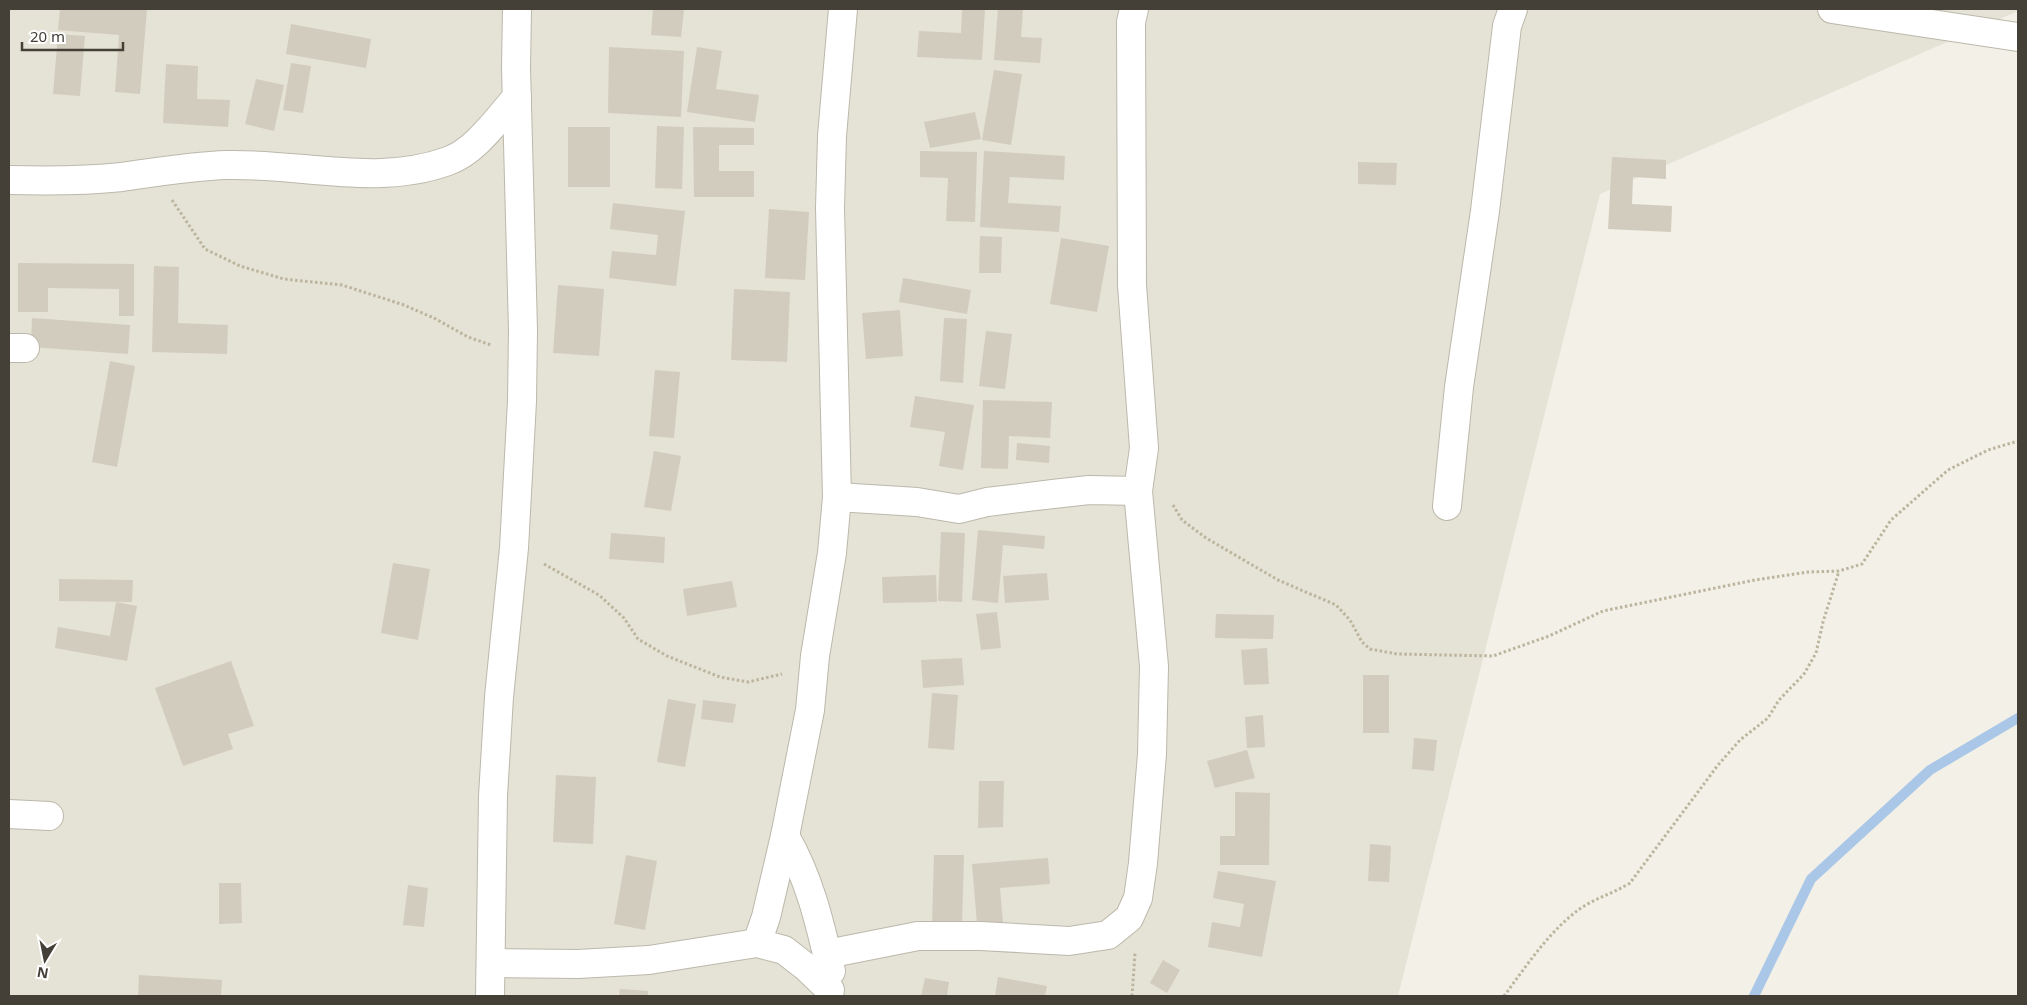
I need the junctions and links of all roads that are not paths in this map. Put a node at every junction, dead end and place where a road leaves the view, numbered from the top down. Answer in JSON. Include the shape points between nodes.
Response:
{"nodes":[{"id":1,"x":517,"y":9,"type":"edge"},
{"id":2,"x":842,"y":9,"type":"edge"},
{"id":3,"x":1134,"y":9,"type":"edge"},
{"id":4,"x":1513,"y":9,"type":"edge"},
{"id":5,"x":1832,"y":9,"type":"edge"},
{"id":6,"x":2018,"y":37,"type":"edge"},
{"id":7,"x":517,"y":97,"type":"junction"},
{"id":8,"x":9,"y":180,"type":"edge"},
{"id":9,"x":1138,"y":491,"type":"junction"},
{"id":10,"x":838,"y":497,"type":"junction"},
{"id":11,"x":1447,"y":506,"type":"dead end"},
{"id":12,"x":9,"y":814,"type":"edge"},
{"id":13,"x":49,"y":816,"type":"dead end"},
{"id":14,"x":785,"y":836,"type":"junction"},
{"id":15,"x":756,"y":943,"type":"junction"},
{"id":16,"x":827,"y":954,"type":"junction"},
{"id":17,"x":491,"y":962,"type":"junction"},
{"id":18,"x":830,"y":993,"type":"edge"},
{"id":19,"x":490,"y":996,"type":"edge"}],
"edges":[{"from":1,"to":7,"type":"street"},
{"from":2,"to":10,"type":"street","via":[[830,208]]},
{"from":3,"to":9,"type":"street","via":[[1131,22],[1132,285],[1144,448]]},
{"from":4,"to":11,"type":"street","via":[[1507,26],[1485,211],[1459,387]]},
{"from":5,"to":6,"type":"street"},
{"from":7,"to":8,"type":"street","via":[[472,145],[451,160],[413,171],[375,174],[227,165],[60,182]]},
{"from":7,"to":17,"type":"street","via":[[523,356],[514,548],[498,707],[491,864]]},
{"from":9,"to":10,"type":"street","via":[[1089,490],[959,508]]},
{"from":9,"to":16,"type":"street","via":[[1154,666],[1152,754],[1143,863],[1138,898],[1129,918],[1108,935],[1069,941],[918,936]]},
{"from":10,"to":14,"type":"street","via":[[810,710]]},
{"from":12,"to":13,"type":"street"},
{"from":14,"to":15,"type":"street","via":[[766,917]]},
{"from":14,"to":16,"type":"street","via":[[806,876]]},
{"from":15,"to":17,"type":"street","via":[[650,960],[578,964]]},
{"from":15,"to":18,"type":"street","via":[[784,950],[806,967]]},
{"from":16,"to":18,"type":"street","via":[[831,972]]},
{"from":17,"to":19,"type":"street"}]}
